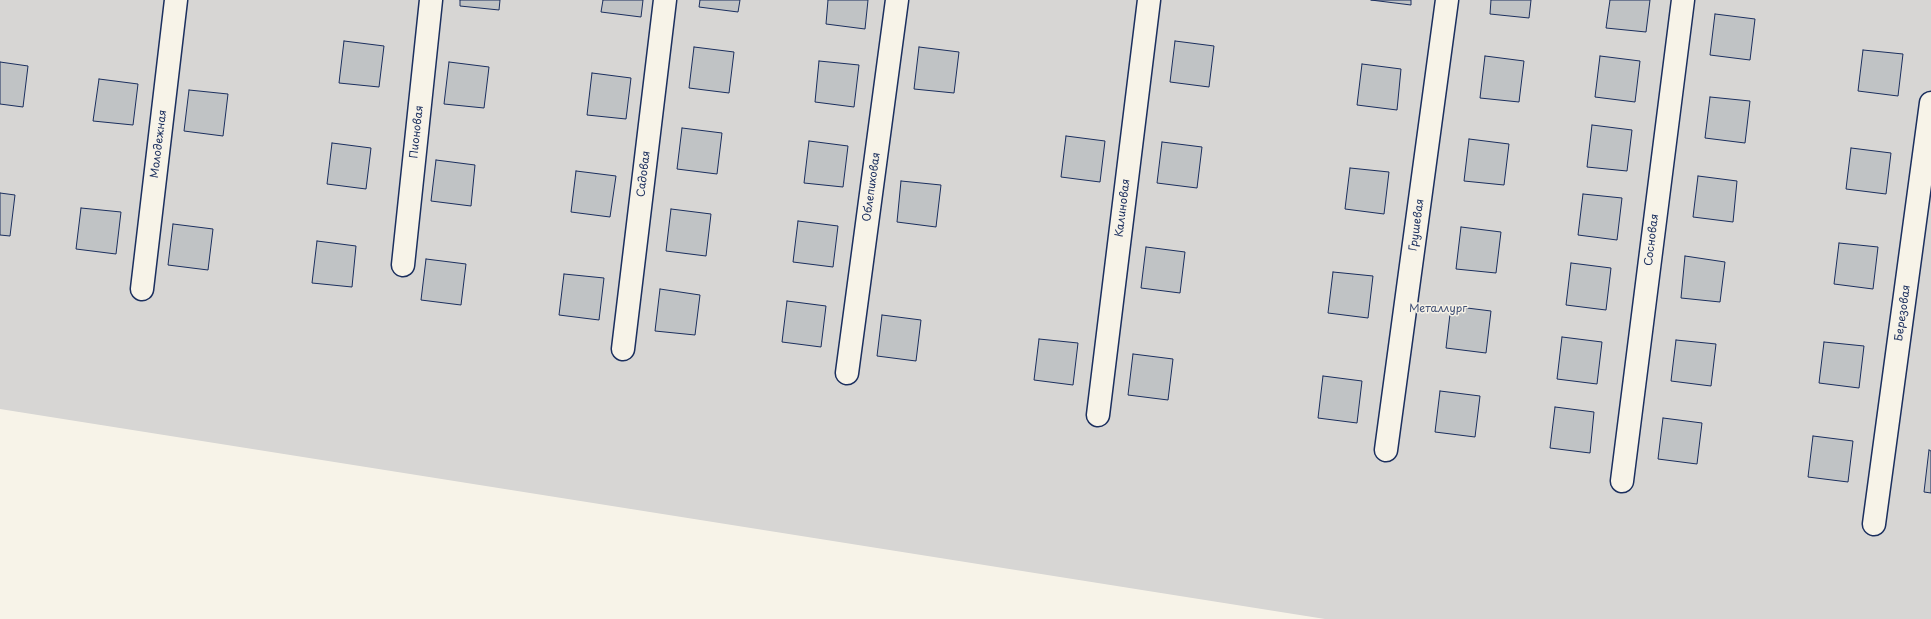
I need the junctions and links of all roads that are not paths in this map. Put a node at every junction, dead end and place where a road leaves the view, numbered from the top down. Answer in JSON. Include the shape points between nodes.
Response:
{"nodes":[{"id":1,"x":176,"y":0,"type":"edge"},
{"id":2,"x":431,"y":0,"type":"edge"},
{"id":3,"x":665,"y":0,"type":"edge"},
{"id":4,"x":897,"y":0,"type":"edge"},
{"id":5,"x":1149,"y":0,"type":"edge"},
{"id":6,"x":1447,"y":0,"type":"edge"},
{"id":7,"x":1682,"y":0,"type":"edge"},
{"id":8,"x":1931,"y":103,"type":"edge"},
{"id":9,"x":403,"y":265,"type":"dead end"},
{"id":10,"x":142,"y":289,"type":"dead end"},
{"id":11,"x":623,"y":349,"type":"dead end"},
{"id":12,"x":847,"y":373,"type":"dead end"},
{"id":13,"x":1098,"y":415,"type":"dead end"},
{"id":14,"x":1386,"y":450,"type":"dead end"},
{"id":15,"x":1622,"y":481,"type":"dead end"},
{"id":16,"x":1874,"y":524,"type":"dead end"}],
"edges":[{"from":1,"to":10,"type":"street","name":"Молодежная"},
{"from":2,"to":9,"type":"street","name":"Пионовая"},
{"from":3,"to":11,"type":"street","name":"Садовая"},
{"from":4,"to":12,"type":"street","name":"Облепиховая"},
{"from":5,"to":13,"type":"street","name":"Калиновая"},
{"from":6,"to":14,"type":"street","name":"Грушевая"},
{"from":7,"to":15,"type":"street","name":"Сосновая"},
{"from":8,"to":16,"type":"street","name":"Березовая"}]}
